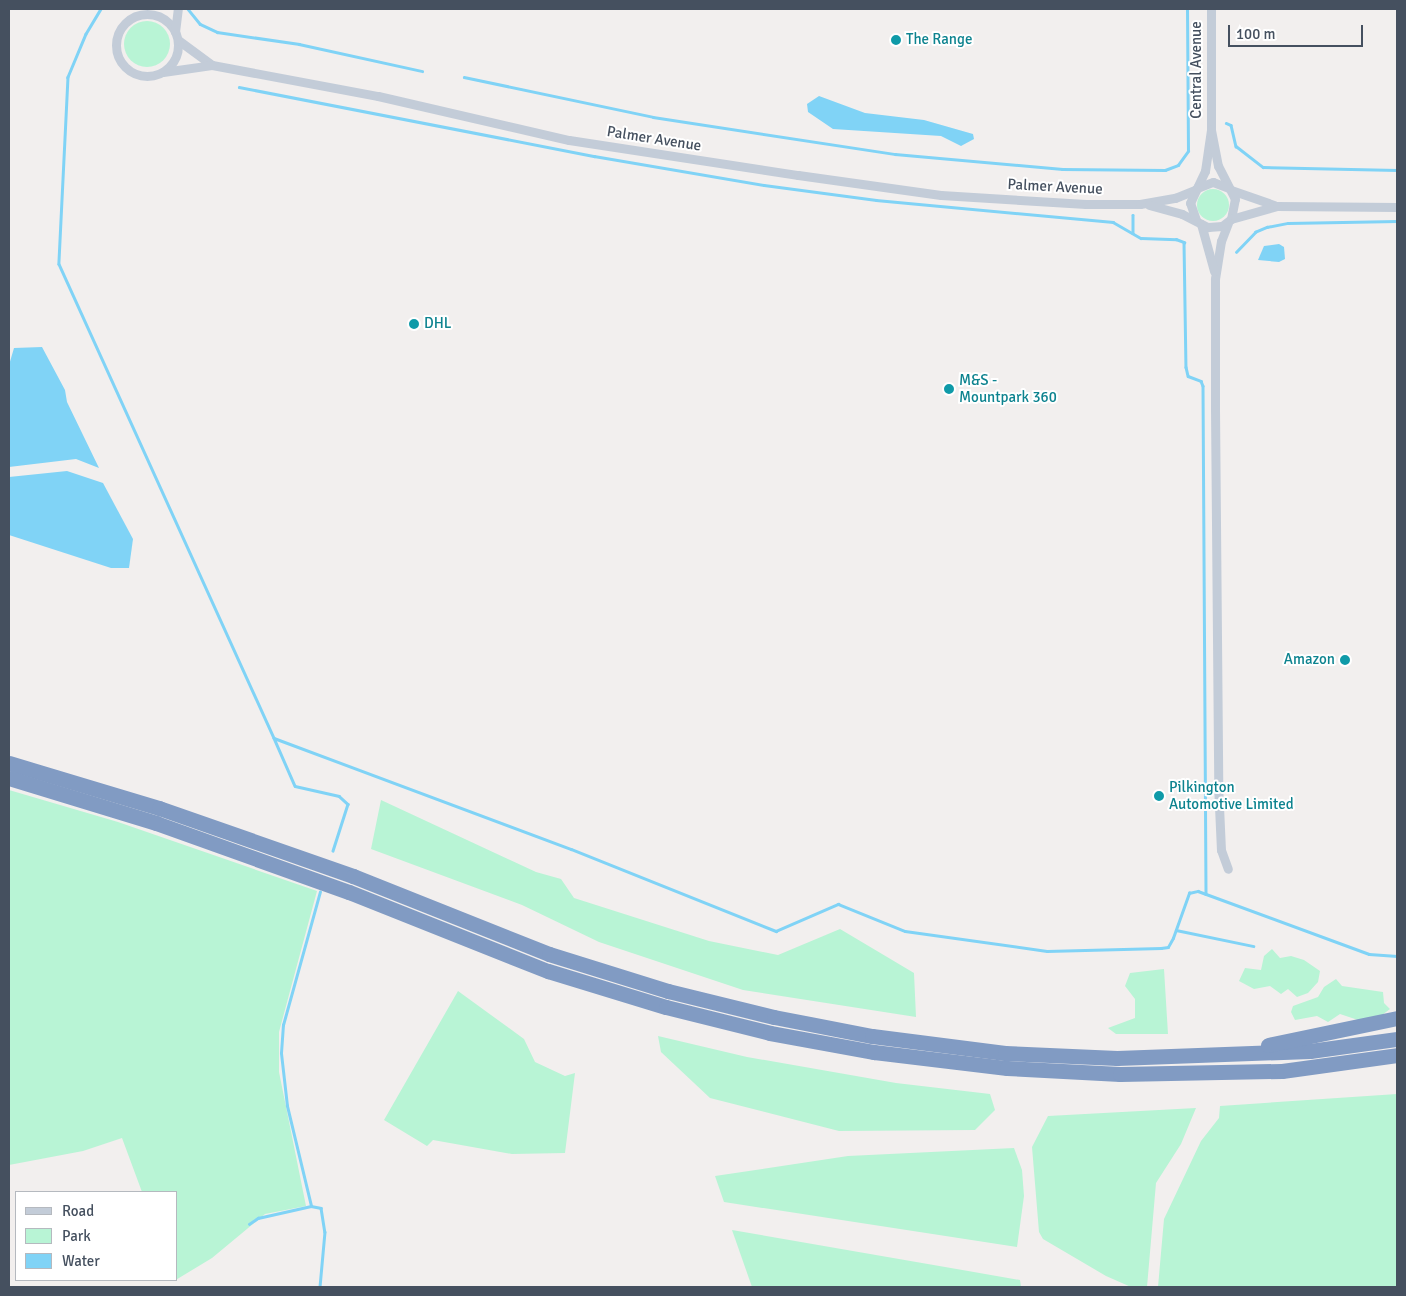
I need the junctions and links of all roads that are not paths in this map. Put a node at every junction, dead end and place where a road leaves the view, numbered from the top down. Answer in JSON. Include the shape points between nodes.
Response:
{"nodes":[{"id":1,"x":155,"y":9,"type":"edge"},
{"id":2,"x":178,"y":9,"type":"edge"},
{"id":3,"x":1211,"y":9,"type":"edge"},
{"id":4,"x":146,"y":14,"type":"junction"},
{"id":5,"x":177,"y":36,"type":"junction"},
{"id":6,"x":212,"y":65,"type":"junction"},
{"id":7,"x":162,"y":72,"type":"junction"},
{"id":8,"x":1211,"y":130,"type":"junction"},
{"id":9,"x":1196,"y":189,"type":"junction"},
{"id":10,"x":1230,"y":189,"type":"junction"},
{"id":11,"x":1140,"y":204,"type":"junction"},
{"id":12,"x":1277,"y":206,"type":"junction"},
{"id":13,"x":1397,"y":207,"type":"edge"},
{"id":14,"x":1229,"y":221,"type":"junction"},
{"id":15,"x":1198,"y":222,"type":"junction"},
{"id":16,"x":1216,"y":279,"type":"junction"},
{"id":17,"x":9,"y":762,"type":"edge"},
{"id":18,"x":9,"y":778,"type":"edge"},
{"id":19,"x":1228,"y":869,"type":"dead end"},
{"id":20,"x":1397,"y":1018,"type":"edge"},
{"id":21,"x":1397,"y":1039,"type":"edge"},
{"id":22,"x":1225,"y":1054,"type":"junction"},
{"id":23,"x":1397,"y":1056,"type":"edge"},
{"id":24,"x":1397,"y":1065,"type":"edge"},
{"id":25,"x":1282,"y":1071,"type":"junction"}],
"edges":[{"from":1,"to":4,"type":"street"},
{"from":2,"to":5,"type":"street"},
{"from":3,"to":8,"type":"street","name":"Central Avenue"},
{"from":4,"to":5,"type":"street","via":[[165,19]]},
{"from":4,"to":7,"type":"street","via":[[125,23],[118,34],[118,54],[123,64],[137,74]]},
{"from":5,"to":6,"type":"street","name":"Palmer Avenue"},
{"from":5,"to":7,"type":"street","via":[[176,57]]},
{"from":6,"to":7,"type":"street"},
{"from":6,"to":11,"type":"street","name":"Palmer Avenue","via":[[386,98],[569,140],[798,175],[941,195]]},
{"from":8,"to":9,"type":"street","via":[[1205,171]]},
{"from":8,"to":10,"type":"street","via":[[1218,166]]},
{"from":9,"to":10,"type":"street","via":[[1213,182]]},
{"from":9,"to":11,"type":"street","via":[[1175,198]]},
{"from":9,"to":15,"type":"street","via":[[1190,203]]},
{"from":10,"to":12,"type":"street"},
{"from":10,"to":14,"type":"street","via":[[1236,204]]},
{"from":11,"to":15,"type":"street","via":[[1170,210]]},
{"from":12,"to":13,"type":"street"},
{"from":12,"to":14,"type":"street"},
{"from":14,"to":15,"type":"street","via":[[1215,228]]},
{"from":14,"to":16,"type":"street","via":[[1221,241]]},
{"from":15,"to":16,"type":"street"},
{"from":16,"to":19,"type":"street","via":[[1218,784],[1221,850]]},
{"from":17,"to":22,"type":"highway","via":[[159,808],[353,876],[549,954],[668,992],[872,1036],[1005,1053],[1118,1058]]},
{"from":18,"to":25,"type":"highway","via":[[156,822],[349,892],[548,971],[666,1007],[770,1033],[874,1052],[1007,1068],[1120,1074]]},
{"from":20,"to":22,"type":"highway"},
{"from":21,"to":22,"type":"highway","via":[[1310,1051]]},
{"from":23,"to":25,"type":"highway"},
{"from":24,"to":25,"type":"highway","via":[[1332,1072]]}]}
